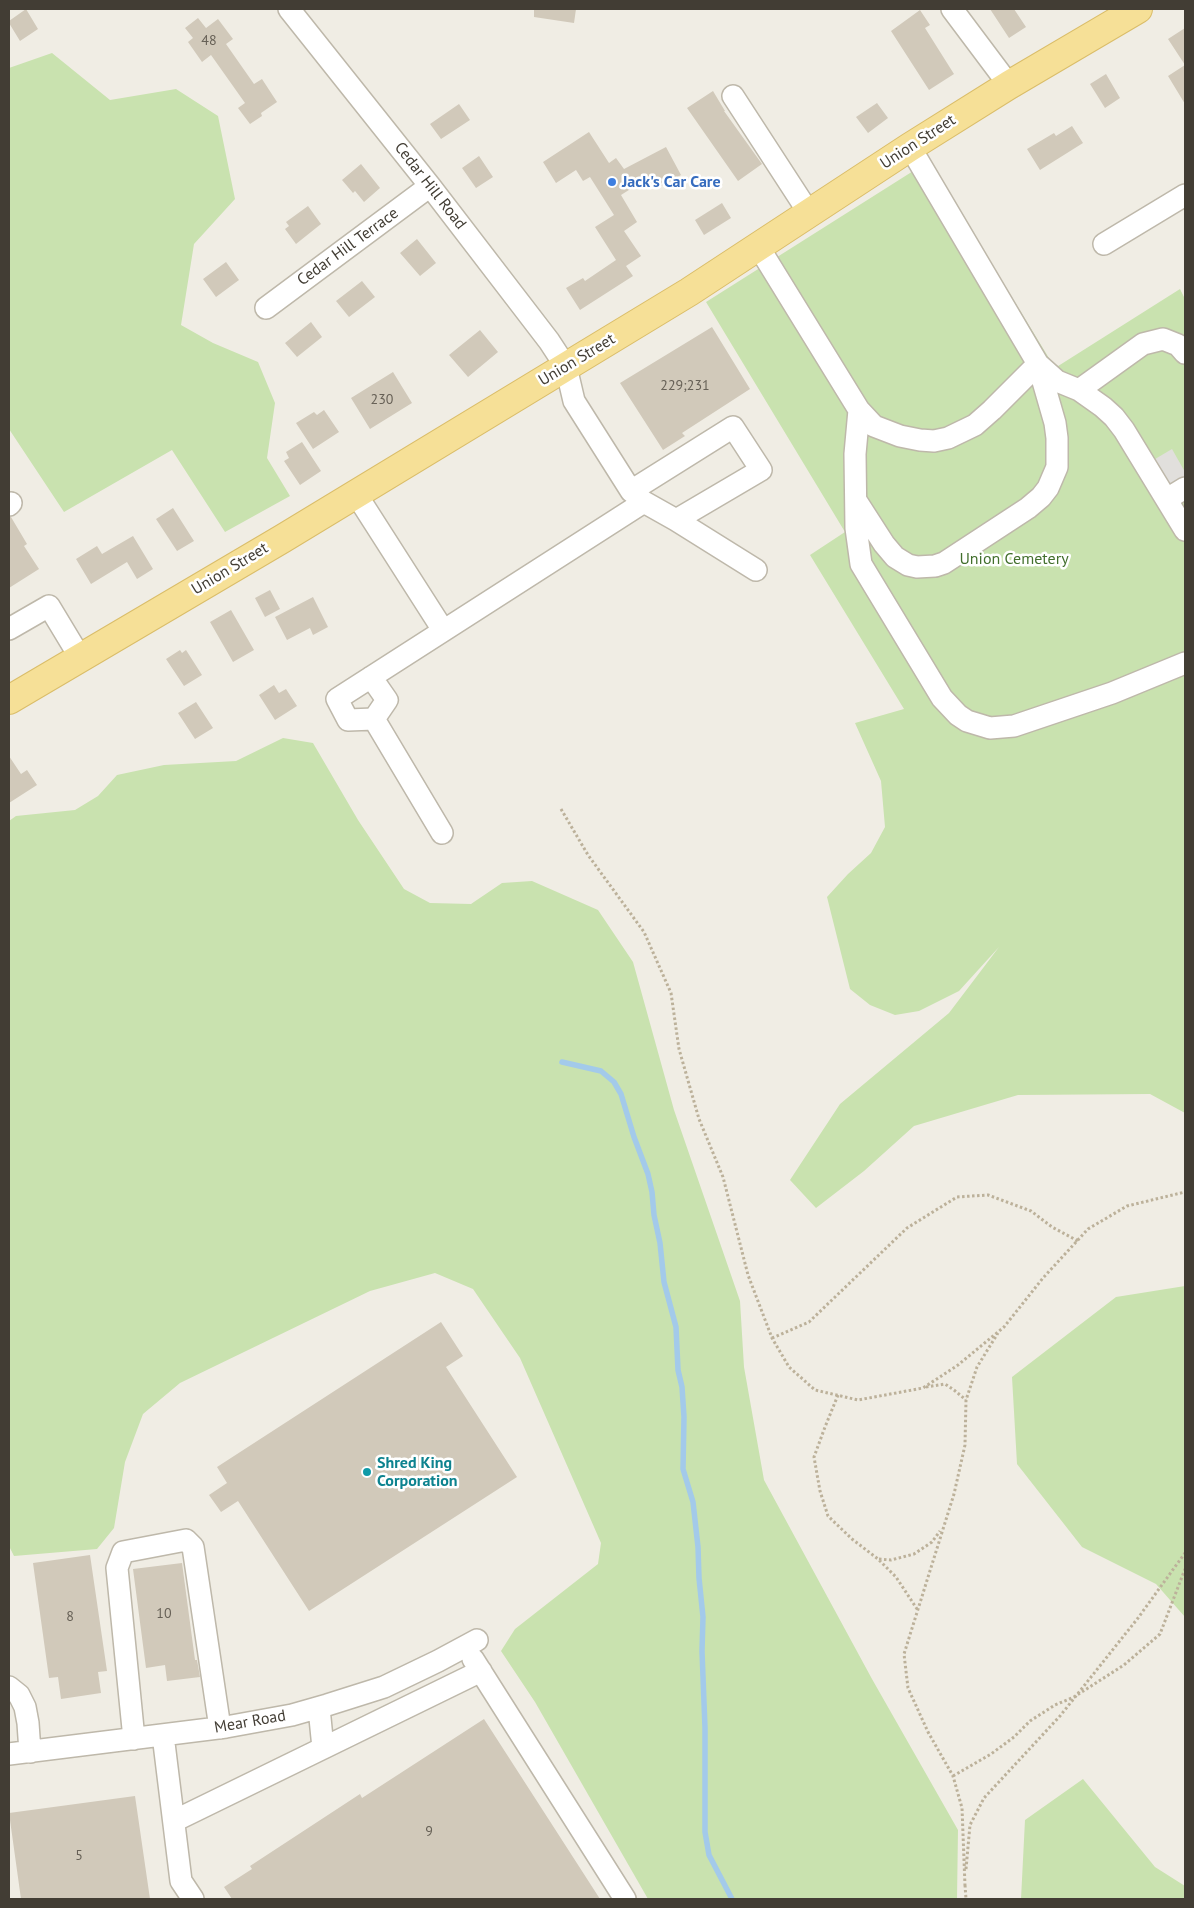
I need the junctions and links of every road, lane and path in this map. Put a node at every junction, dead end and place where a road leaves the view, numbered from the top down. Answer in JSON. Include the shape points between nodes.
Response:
{"nodes":[{"id":1,"x":289,"y":9,"type":"edge"},
{"id":2,"x":952,"y":9,"type":"edge"},
{"id":3,"x":1138,"y":9,"type":"edge"},
{"id":4,"x":1009,"y":85,"type":"junction"},
{"id":5,"x":733,"y":96,"type":"dead end"},
{"id":6,"x":910,"y":147,"type":"junction"},
{"id":7,"x":430,"y":186,"type":"junction"},
{"id":8,"x":1185,"y":195,"type":"edge"},
{"id":9,"x":809,"y":213,"type":"junction"},
{"id":10,"x":1104,"y":244,"type":"dead end"},
{"id":11,"x":758,"y":246,"type":"junction"},
{"id":12,"x":266,"y":308,"type":"dead end"},
{"id":13,"x":1185,"y":353,"type":"edge"},
{"id":14,"x":1038,"y":364,"type":"junction"},
{"id":15,"x":566,"y":366,"type":"junction"},
{"id":16,"x":1078,"y":390,"type":"junction"},
{"id":17,"x":859,"y":410,"type":"junction"},
{"id":18,"x":1185,"y":488,"type":"edge"},
{"id":19,"x":356,"y":494,"type":"junction"},
{"id":20,"x":637,"y":496,"type":"junction"},
{"id":21,"x":1167,"y":499,"type":"junction"},
{"id":22,"x":857,"y":502,"type":"junction"},
{"id":23,"x":676,"y":520,"type":"junction"},
{"id":24,"x":1185,"y":530,"type":"edge"},
{"id":25,"x":756,"y":570,"type":"dead end"},
{"id":26,"x":9,"y":629,"type":"edge"},
{"id":27,"x":443,"y":630,"type":"junction"},
{"id":28,"x":81,"y":659,"type":"junction"},
{"id":29,"x":1185,"y":663,"type":"edge"},
{"id":30,"x":371,"y":677,"type":"junction"},
{"id":31,"x":9,"y":700,"type":"edge"},
{"id":32,"x":374,"y":719,"type":"junction"},
{"id":33,"x":561,"y":809,"type":"dead end"},
{"id":34,"x":442,"y":833,"type":"dead end"},
{"id":35,"x":1185,"y":1192,"type":"edge"},
{"id":36,"x":1078,"y":1241,"type":"junction"},
{"id":37,"x":1000,"y":1331,"type":"junction"},
{"id":38,"x":772,"y":1338,"type":"junction"},
{"id":39,"x":923,"y":1388,"type":"junction"},
{"id":40,"x":838,"y":1396,"type":"junction"},
{"id":41,"x":966,"y":1400,"type":"junction"},
{"id":42,"x":943,"y":1527,"type":"junction"},
{"id":43,"x":1185,"y":1553,"type":"edge"},
{"id":44,"x":878,"y":1559,"type":"junction"},
{"id":45,"x":1185,"y":1569,"type":"edge"},
{"id":46,"x":918,"y":1610,"type":"junction"},
{"id":47,"x":481,"y":1671,"type":"junction"},
{"id":48,"x":9,"y":1687,"type":"edge"},
{"id":49,"x":1074,"y":1697,"type":"junction"},
{"id":50,"x":319,"y":1708,"type":"junction"},
{"id":51,"x":220,"y":1728,"type":"junction"},
{"id":52,"x":163,"y":1735,"type":"junction"},
{"id":53,"x":134,"y":1739,"type":"junction"},
{"id":54,"x":323,"y":1748,"type":"junction"},
{"id":55,"x":30,"y":1752,"type":"junction"},
{"id":56,"x":9,"y":1754,"type":"edge"},
{"id":57,"x":953,"y":1776,"type":"junction"},
{"id":58,"x":174,"y":1821,"type":"junction"},
{"id":59,"x":965,"y":1886,"type":"junction"},
{"id":60,"x":193,"y":1899,"type":"edge"},
{"id":61,"x":625,"y":1899,"type":"edge"},
{"id":62,"x":966,"y":1899,"type":"edge"}],
"edges":[{"from":1,"to":7,"type":"street","name":"Cedar Hill Road"},
{"from":2,"to":4,"type":"street"},
{"from":3,"to":4,"type":"main road","name":"Union Street"},
{"from":4,"to":6,"type":"main road","name":"Union Street"},
{"from":5,"to":9,"type":"street"},
{"from":6,"to":9,"type":"main road","name":"Union Street"},
{"from":6,"to":14,"type":"street"},
{"from":7,"to":12,"type":"street","name":"Cedar Hill Terrace"},
{"from":7,"to":15,"type":"street","name":"Cedar Hill Road"},
{"from":8,"to":10,"type":"street"},
{"from":9,"to":11,"type":"main road","name":"Union Street"},
{"from":11,"to":15,"type":"main road","name":"Union Street"},
{"from":11,"to":17,"type":"street"},
{"from":13,"to":16,"type":"street","via":[[1178,345],[1163,339],[1143,344]]},
{"from":14,"to":16,"type":"street","via":[[1057,381]]},
{"from":14,"to":17,"type":"street","via":[[974,425],[948,438],[934,441],[900,436],[874,426]]},
{"from":14,"to":22,"type":"street","via":[[1055,422],[1058,456],[1048,488],[1028,508],[944,563],[917,567],[901,562],[889,551]]},
{"from":15,"to":19,"type":"main road","name":"Union Street"},
{"from":15,"to":20,"type":"street","via":[[574,401]]},
{"from":16,"to":21,"type":"street","via":[[1114,417]]},
{"from":17,"to":22,"type":"street","via":[[855,454]]},
{"from":18,"to":21,"type":"street"},
{"from":19,"to":27,"type":"street"},
{"from":19,"to":28,"type":"main road","name":"Union Street"},
{"from":20,"to":23,"type":"street"},
{"from":20,"to":23,"type":"street","via":[[733,427],[761,470]]},
{"from":20,"to":27,"type":"street"},
{"from":21,"to":24,"type":"street"},
{"from":22,"to":29,"type":"street","via":[[858,553],[864,569],[942,698],[967,721],[990,728],[1014,726],[1112,693]]},
{"from":23,"to":25,"type":"street"},
{"from":26,"to":28,"type":"street","via":[[49,606]]},
{"from":27,"to":30,"type":"street"},
{"from":28,"to":31,"type":"main road","name":"Union Street"},
{"from":30,"to":32,"type":"street","via":[[386,700]]},
{"from":30,"to":32,"type":"street","via":[[337,698],[348,720]]},
{"from":32,"to":34,"type":"street"},
{"from":33,"to":38,"type":"path","via":[[588,855],[644,932],[671,994],[679,1049],[699,1119],[723,1177],[748,1276]]},
{"from":35,"to":36,"type":"path","via":[[1127,1206],[1088,1229]]},
{"from":36,"to":37,"type":"path"},
{"from":36,"to":38,"type":"path","via":[[1031,1211],[988,1195],[957,1197],[907,1228],[809,1322]]},
{"from":37,"to":39,"type":"path"},
{"from":37,"to":41,"type":"path","via":[[977,1367]]},
{"from":38,"to":40,"type":"path","via":[[790,1368],[815,1390]]},
{"from":39,"to":40,"type":"path","via":[[858,1400]]},
{"from":39,"to":41,"type":"path","via":[[945,1384]]},
{"from":40,"to":44,"type":"path","via":[[814,1457],[820,1491],[828,1516]]},
{"from":41,"to":42,"type":"path","via":[[965,1445]]},
{"from":42,"to":44,"type":"path","via":[[932,1542],[914,1554],[891,1560]]},
{"from":42,"to":46,"type":"path"},
{"from":43,"to":49,"type":"path"},
{"from":44,"to":46,"type":"path","via":[[896,1577]]},
{"from":45,"to":49,"type":"path","via":[[1160,1634],[1124,1665]]},
{"from":46,"to":57,"type":"path","via":[[904,1654],[908,1688]]},
{"from":47,"to":50,"type":"street","name":"Mear Road","via":[[471,1643],[384,1686]]},
{"from":47,"to":54,"type":"street"},
{"from":47,"to":61,"type":"street"},
{"from":48,"to":55,"type":"street","via":[[19,1695],[24,1707]]},
{"from":49,"to":57,"type":"path","via":[[1038,1716],[990,1754]]},
{"from":49,"to":59,"type":"path","via":[[984,1798],[970,1824]]},
{"from":50,"to":51,"type":"street","name":"Mear Road"},
{"from":50,"to":54,"type":"street"},
{"from":51,"to":52,"type":"street","name":"Mear Road"},
{"from":51,"to":53,"type":"street","via":[[193,1547],[186,1540],[123,1552],[117,1568]]},
{"from":52,"to":53,"type":"street","name":"Mear Road"},
{"from":52,"to":58,"type":"street"},
{"from":53,"to":55,"type":"street","name":"Mear Road"},
{"from":54,"to":58,"type":"street"},
{"from":55,"to":56,"type":"street","name":"Mear Road"},
{"from":57,"to":59,"type":"path","via":[[962,1808]]},
{"from":58,"to":60,"type":"street","via":[[182,1880]]},
{"from":59,"to":62,"type":"path"}]}
